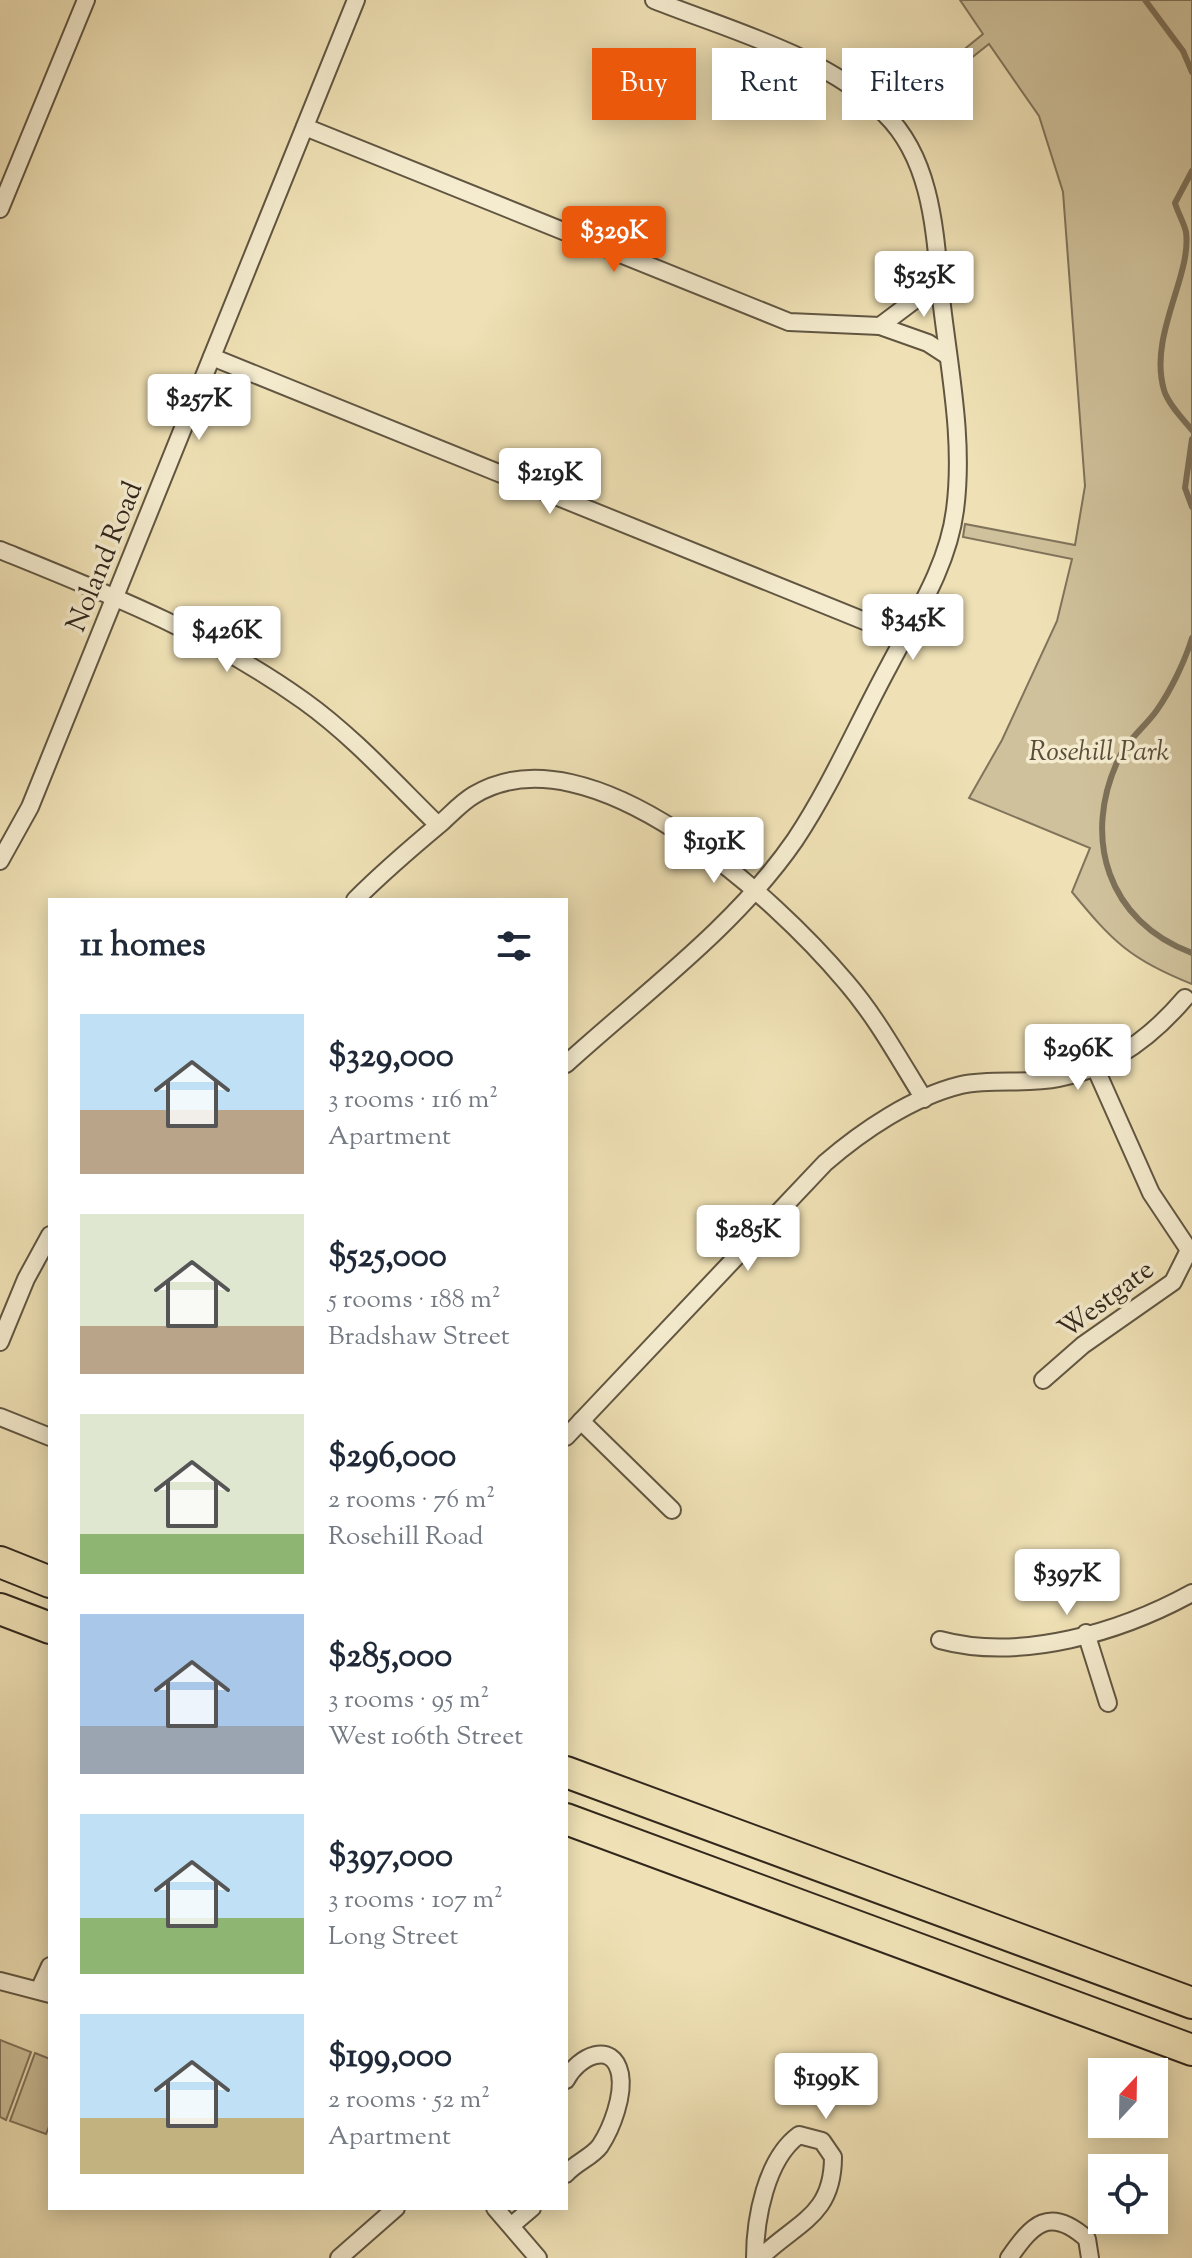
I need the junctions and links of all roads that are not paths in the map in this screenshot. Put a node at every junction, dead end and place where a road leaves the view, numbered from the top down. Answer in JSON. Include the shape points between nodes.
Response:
{"nodes":[{"id":1,"x":86,"y":0,"type":"edge"},
{"id":2,"x":356,"y":0,"type":"edge"},
{"id":3,"x":654,"y":0,"type":"edge"},
{"id":4,"x":305,"y":127,"type":"junction"},
{"id":5,"x":0,"y":209,"type":"edge"},
{"id":6,"x":939,"y":277,"type":"junction"},
{"id":7,"x":880,"y":326,"type":"junction"},
{"id":8,"x":948,"y":356,"type":"junction"},
{"id":9,"x":212,"y":357,"type":"junction"},
{"id":10,"x":0,"y":550,"type":"edge"},
{"id":11,"x":115,"y":597,"type":"junction"},
{"id":12,"x":904,"y":637,"type":"junction"},
{"id":13,"x":438,"y":825,"type":"junction"},
{"id":14,"x":0,"y":861,"type":"edge"},
{"id":15,"x":753,"y":891,"type":"junction"},
{"id":16,"x":357,"y":898,"type":"edge"},
{"id":17,"x":1185,"y":998,"type":"dead end"},
{"id":18,"x":568,"y":1062,"type":"edge"},
{"id":19,"x":1094,"y":1065,"type":"junction"},
{"id":20,"x":924,"y":1099,"type":"junction"},
{"id":21,"x":48,"y":1239,"type":"edge"},
{"id":22,"x":0,"y":1342,"type":"edge"},
{"id":23,"x":1043,"y":1380,"type":"dead end"},
{"id":24,"x":0,"y":1417,"type":"edge"},
{"id":25,"x":581,"y":1421,"type":"junction"},
{"id":26,"x":568,"y":1435,"type":"edge"},
{"id":27,"x":48,"y":1436,"type":"edge"},
{"id":28,"x":672,"y":1510,"type":"dead end"},
{"id":29,"x":1192,"y":1593,"type":"edge"},
{"id":30,"x":4,"y":1612,"type":"edge"},
{"id":31,"x":48,"y":1627,"type":"edge"},
{"id":32,"x":1086,"y":1633,"type":"junction"},
{"id":33,"x":940,"y":1640,"type":"dead end"},
{"id":34,"x":1108,"y":1703,"type":"dead end"},
{"id":35,"x":568,"y":1773,"type":"edge"},
{"id":36,"x":568,"y":1820,"type":"edge"},
{"id":37,"x":0,"y":1981,"type":"edge"},
{"id":38,"x":45,"y":1992,"type":"edge"},
{"id":39,"x":1192,"y":2003,"type":"edge"},
{"id":40,"x":1192,"y":2050,"type":"edge"},
{"id":41,"x":568,"y":2077,"type":"edge"},
{"id":42,"x":568,"y":2172,"type":"edge"},
{"id":43,"x":394,"y":2210,"type":"edge"},
{"id":44,"x":497,"y":2210,"type":"edge"},
{"id":45,"x":530,"y":2210,"type":"edge"},
{"id":46,"x":512,"y":2225,"type":"junction"},
{"id":47,"x":339,"y":2258,"type":"edge"},
{"id":48,"x":538,"y":2258,"type":"edge"},
{"id":49,"x":758,"y":2258,"type":"edge"},
{"id":50,"x":1009,"y":2258,"type":"edge"},
{"id":51,"x":1090,"y":2258,"type":"edge"}],
"edges":[{"from":1,"to":5,"type":"street"},
{"from":2,"to":4,"type":"street","name":"Noland Road"},
{"from":3,"to":6,"type":"street","via":[[812,64],[845,81],[889,118],[922,176]]},
{"from":4,"to":7,"type":"street","via":[[789,322]]},
{"from":4,"to":9,"type":"street","name":"Noland Road"},
{"from":6,"to":7,"type":"street"},
{"from":6,"to":8,"type":"street"},
{"from":7,"to":8,"type":"street"},
{"from":8,"to":12,"type":"street","via":[[959,462],[955,508],[938,571]]},
{"from":9,"to":11,"type":"street","name":"Noland Road"},
{"from":9,"to":12,"type":"street"},
{"from":10,"to":11,"type":"street"},
{"from":11,"to":13,"type":"street","via":[[211,642],[307,702]]},
{"from":11,"to":14,"type":"street","name":"Noland Road","via":[[30,807]]},
{"from":12,"to":15,"type":"street","via":[[802,827]]},
{"from":13,"to":15,"type":"street","via":[[474,794],[506,784],[575,783],[646,811]]},
{"from":13,"to":16,"type":"street"},
{"from":15,"to":18,"type":"street"},
{"from":15,"to":20,"type":"street","via":[[848,985]]},
{"from":17,"to":19,"type":"street","via":[[1148,1038]]},
{"from":19,"to":20,"type":"street","via":[[1059,1078],[963,1085]]},
{"from":19,"to":23,"type":"street","name":"Westgate","via":[[1151,1193],[1189,1250],[1173,1282]]},
{"from":20,"to":25,"type":"street","via":[[855,1136],[825,1163]]},
{"from":21,"to":22,"type":"street"},
{"from":24,"to":27,"type":"street"},
{"from":25,"to":26,"type":"street"},
{"from":25,"to":28,"type":"street"},
{"from":29,"to":32,"type":"street","via":[[1135,1620]]},
{"from":30,"to":31,"type":"highway"},
{"from":32,"to":33,"type":"street","via":[[987,1648]]},
{"from":32,"to":34,"type":"street"},
{"from":35,"to":39,"type":"highway"},
{"from":36,"to":40,"type":"highway"},
{"from":37,"to":38,"type":"street"},
{"from":41,"to":42,"type":"street","via":[[582,2057],[594,2054],[609,2058],[619,2070],[621,2086],[599,2148]]},
{"from":43,"to":47,"type":"street"},
{"from":44,"to":46,"type":"street"},
{"from":45,"to":46,"type":"street"},
{"from":46,"to":48,"type":"street"},
{"from":49,"to":49,"type":"street","via":[[816,2214],[827,2195],[833,2157],[822,2141],[799,2135],[780,2158],[759,2214]]},
{"from":50,"to":51,"type":"street","via":[[1028,2231],[1048,2222],[1079,2232],[1087,2239]]}]}
